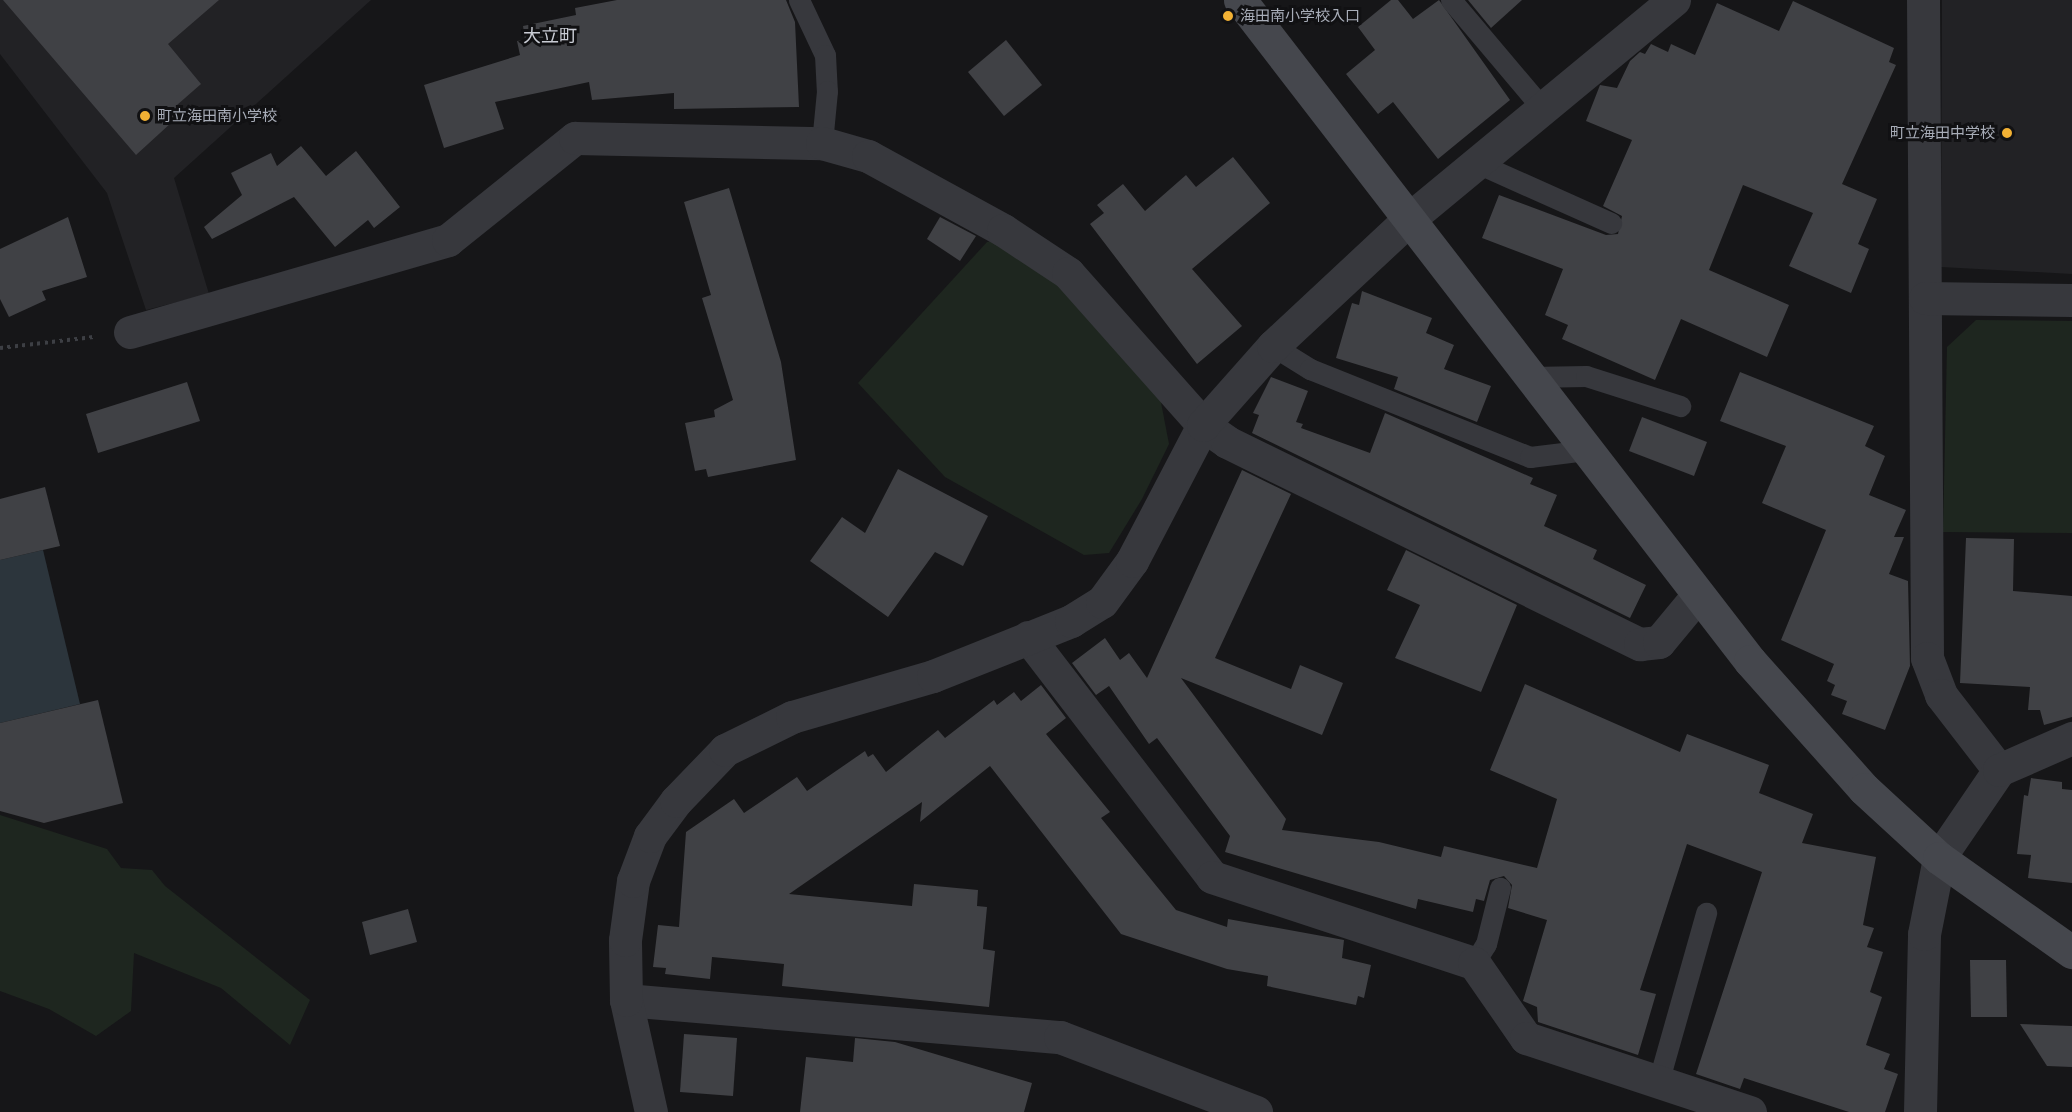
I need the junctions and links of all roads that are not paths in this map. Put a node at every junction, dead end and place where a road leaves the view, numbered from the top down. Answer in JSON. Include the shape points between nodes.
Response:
{"nodes":[{"id":1,"x":799,"y":0,"type":"edge"},
{"id":2,"x":1240,"y":0,"type":"edge"},
{"id":3,"x":1451,"y":0,"type":"edge"},
{"id":4,"x":1674,"y":0,"type":"edge"},
{"id":5,"x":1923,"y":0,"type":"edge"},
{"id":6,"x":1543,"y":109,"type":"junction"},
{"id":7,"x":822,"y":143,"type":"junction"},
{"id":8,"x":1477,"y":163,"type":"junction"},
{"id":9,"x":1409,"y":219,"type":"junction"},
{"id":10,"x":1611,"y":223,"type":"dead end"},
{"id":11,"x":1925,"y":298,"type":"junction"},
{"id":12,"x":2072,"y":300,"type":"edge"},
{"id":13,"x":130,"y":332,"type":"road end"},
{"id":14,"x":1273,"y":346,"type":"junction"},
{"id":15,"x":1530,"y":377,"type":"junction"},
{"id":16,"x":1680,"y":406,"type":"dead end"},
{"id":17,"x":1203,"y":425,"type":"junction"},
{"id":18,"x":1586,"y":450,"type":"junction"},
{"id":19,"x":1698,"y":595,"type":"junction"},
{"id":20,"x":1028,"y":637,"type":"junction"},
{"id":21,"x":2072,"y":738,"type":"edge"},
{"id":22,"x":1999,"y":770,"type":"junction"},
{"id":23,"x":1939,"y":858,"type":"junction"},
{"id":24,"x":1500,"y":888,"type":"dead end"},
{"id":25,"x":1706,"y":913,"type":"dead end"},
{"id":26,"x":2072,"y":952,"type":"edge"},
{"id":27,"x":1474,"y":963,"type":"junction"},
{"id":28,"x":626,"y":1000,"type":"junction"},
{"id":29,"x":1658,"y":1083,"type":"junction"},
{"id":30,"x":651,"y":1112,"type":"edge"},
{"id":31,"x":1256,"y":1112,"type":"edge"},
{"id":32,"x":1750,"y":1112,"type":"edge"},
{"id":33,"x":1920,"y":1112,"type":"edge"}],
"edges":[{"from":1,"to":7,"type":"lane","via":[[825,55],[827,91]]},
{"from":2,"to":9,"type":"street"},
{"from":3,"to":6,"type":"lane"},
{"from":4,"to":6,"type":"street"},
{"from":5,"to":11,"type":"street"},
{"from":6,"to":8,"type":"street"},
{"from":7,"to":13,"type":"street","via":[[575,138],[448,240]]},
{"from":7,"to":17,"type":"street","via":[[868,156],[1003,230],[1068,273]]},
{"from":8,"to":9,"type":"street"},
{"from":8,"to":10,"type":"lane"},
{"from":9,"to":14,"type":"street"},
{"from":9,"to":15,"type":"street"},
{"from":11,"to":12,"type":"street"},
{"from":11,"to":22,"type":"street","via":[[1929,672]]},
{"from":14,"to":17,"type":"street"},
{"from":14,"to":18,"type":"lane","via":[[1310,369],[1530,457]]},
{"from":15,"to":16,"type":"lane","via":[[1586,376]]},
{"from":15,"to":18,"type":"street"},
{"from":17,"to":19,"type":"street","via":[[1227,442],[1640,644],[1659,642]]},
{"from":17,"to":20,"type":"street","via":[[1115,590],[1071,621]]},
{"from":18,"to":19,"type":"street"},
{"from":19,"to":23,"type":"street","via":[[1864,789]]},
{"from":20,"to":27,"type":"street","via":[[1212,877]]},
{"from":20,"to":28,"type":"street","via":[[933,676],[792,717],[725,750],[650,836],[633,881],[625,940]]},
{"from":21,"to":22,"type":"street"},
{"from":22,"to":23,"type":"street"},
{"from":23,"to":26,"type":"street"},
{"from":23,"to":33,"type":"street","via":[[1924,934]]},
{"from":24,"to":27,"type":"lane","via":[[1486,944]]},
{"from":25,"to":29,"type":"lane"},
{"from":27,"to":29,"type":"street","via":[[1526,1038]]},
{"from":28,"to":30,"type":"street"},
{"from":28,"to":31,"type":"street","via":[[1060,1037]]},
{"from":29,"to":32,"type":"street"}]}
